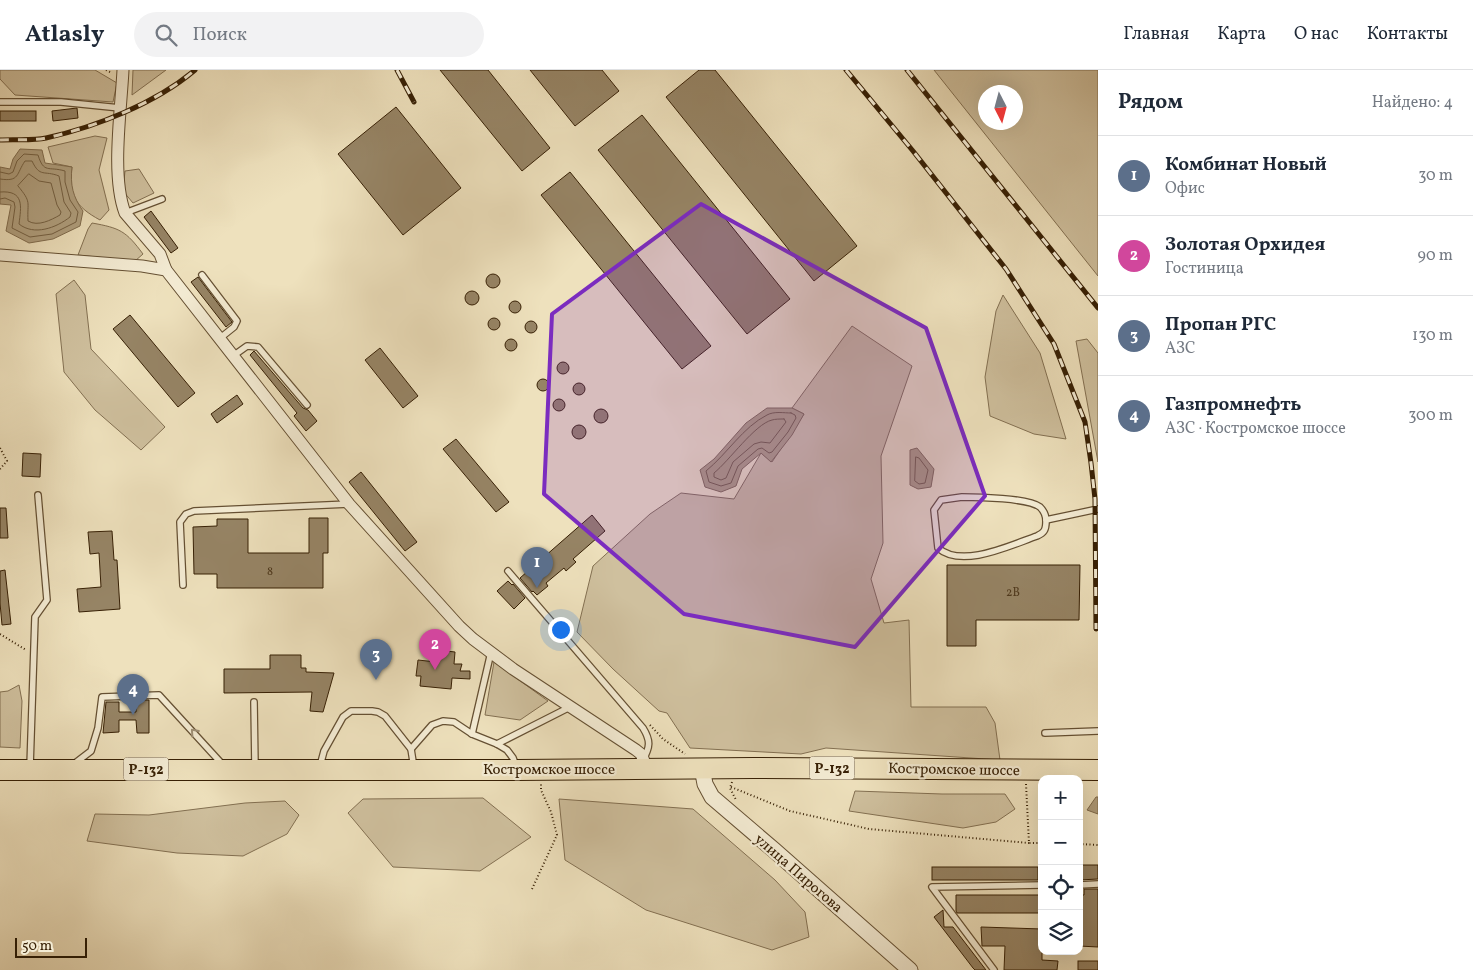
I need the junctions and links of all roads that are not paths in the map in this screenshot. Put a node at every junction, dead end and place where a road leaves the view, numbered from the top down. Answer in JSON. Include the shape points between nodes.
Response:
{"nodes":[{"id":1,"x":123,"y":70,"type":"edge"},
{"id":2,"x":0,"y":102,"type":"edge"},
{"id":3,"x":120,"y":108,"type":"junction"},
{"id":4,"x":162,"y":198,"type":"dead end"},
{"id":5,"x":125,"y":213,"type":"junction"},
{"id":6,"x":0,"y":255,"type":"edge"},
{"id":7,"x":166,"y":270,"type":"junction"},
{"id":8,"x":202,"y":275,"type":"dead end"},
{"id":9,"x":219,"y":340,"type":"junction"},
{"id":10,"x":233,"y":356,"type":"junction"},
{"id":11,"x":307,"y":405,"type":"dead end"},
{"id":12,"x":38,"y":495,"type":"dead end"},
{"id":13,"x":349,"y":504,"type":"junction"},
{"id":14,"x":1098,"y":508,"type":"edge"},
{"id":15,"x":1046,"y":520,"type":"junction"},
{"id":16,"x":508,"y":571,"type":"dead end"},
{"id":17,"x":183,"y":585,"type":"dead end"},
{"id":18,"x":491,"y":652,"type":"junction"},
{"id":19,"x":254,"y":702,"type":"dead end"},
{"id":20,"x":570,"y":707,"type":"junction"},
{"id":21,"x":1098,"y":731,"type":"edge"},
{"id":22,"x":1045,"y":733,"type":"dead end"},
{"id":23,"x":472,"y":734,"type":"junction"},
{"id":24,"x":497,"y":744,"type":"junction"},
{"id":25,"x":412,"y":749,"type":"junction"},
{"id":26,"x":696,"y":761,"type":"junction"},
{"id":27,"x":645,"y":764,"type":"junction"},
{"id":28,"x":226,"y":769,"type":"junction"},
{"id":29,"x":256,"y":769,"type":"junction"},
{"id":30,"x":319,"y":769,"type":"junction"},
{"id":31,"x":0,"y":770,"type":"edge"},
{"id":32,"x":30,"y":770,"type":"junction"},
{"id":33,"x":66,"y":770,"type":"junction"},
{"id":34,"x":414,"y":770,"type":"junction"},
{"id":35,"x":518,"y":770,"type":"junction"},
{"id":36,"x":1098,"y":770,"type":"edge"},
{"id":37,"x":1098,"y":884,"type":"edge"},
{"id":38,"x":1038,"y":885,"type":"edge"},
{"id":39,"x":1083,"y":885,"type":"edge"},
{"id":40,"x":910,"y":970,"type":"edge"},
{"id":41,"x":994,"y":970,"type":"edge"}],
"edges":[{"from":1,"to":3,"type":"street"},
{"from":2,"to":3,"type":"lane","via":[[69,102]]},
{"from":3,"to":5,"type":"street","via":[[118,175]]},
{"from":4,"to":5,"type":"lane"},
{"from":5,"to":7,"type":"street","via":[[160,254]]},
{"from":6,"to":7,"type":"street"},
{"from":7,"to":9,"type":"street"},
{"from":8,"to":9,"type":"lane","via":[[237,321]]},
{"from":9,"to":10,"type":"street"},
{"from":10,"to":11,"type":"lane","via":[[247,346],[258,347]]},
{"from":10,"to":13,"type":"street"},
{"from":12,"to":32,"type":"lane","via":[[46,600],[35,617]]},
{"from":13,"to":17,"type":"lane","via":[[194,511],[186,514],[180,522]]},
{"from":13,"to":18,"type":"street","via":[[443,610]]},
{"from":14,"to":15,"type":"lane"},
{"from":15,"to":15,"type":"lane","via":[[1039,506],[1030,502],[977,496],[941,500],[934,510],[938,548],[951,555],[981,554],[1037,536],[1046,530]]},
{"from":16,"to":27,"type":"lane","via":[[648,736],[650,746]]},
{"from":18,"to":20,"type":"street"},
{"from":18,"to":23,"type":"lane"},
{"from":19,"to":29,"type":"lane"},
{"from":20,"to":24,"type":"lane"},
{"from":20,"to":27,"type":"street","via":[[630,745]]},
{"from":21,"to":22,"type":"lane"},
{"from":23,"to":24,"type":"lane"},
{"from":23,"to":25,"type":"lane","via":[[454,722],[443,721],[432,726]]},
{"from":24,"to":35,"type":"lane","via":[[513,758]]},
{"from":25,"to":30,"type":"lane","via":[[385,716],[372,711],[351,711],[338,725],[324,751]]},
{"from":25,"to":34,"type":"lane"},
{"from":26,"to":27,"type":"highway","name":"Костромское шоссе","number":"Р-132"},
{"from":26,"to":36,"type":"highway","name":"Костромское шоссе","number":"Р-132"},
{"from":26,"to":40,"type":"street","name":"улица Пирогова","via":[[712,797]]},
{"from":27,"to":35,"type":"highway","name":"Костромское шоссе","number":"Р-132"},
{"from":28,"to":29,"type":"highway","name":"Костромское шоссе","number":"Р-132"},
{"from":28,"to":33,"type":"highway","name":"Костромское шоссе","number":"Р-132"},
{"from":28,"to":33,"type":"lane","one_way":true,"via":[[159,695],[102,696],[98,728],[90,751]]},
{"from":29,"to":30,"type":"highway","name":"Костромское шоссе","number":"Р-132"},
{"from":30,"to":34,"type":"highway","name":"Костромское шоссе","number":"Р-132"},
{"from":31,"to":32,"type":"highway","name":"Костромское шоссе","number":"Р-132"},
{"from":32,"to":33,"type":"highway","name":"Костромское шоссе","number":"Р-132"},
{"from":34,"to":35,"type":"highway","name":"Костромское шоссе","number":"Р-132"},
{"from":37,"to":39,"type":"lane"},
{"from":38,"to":41,"type":"lane","via":[[932,887]]}]}
